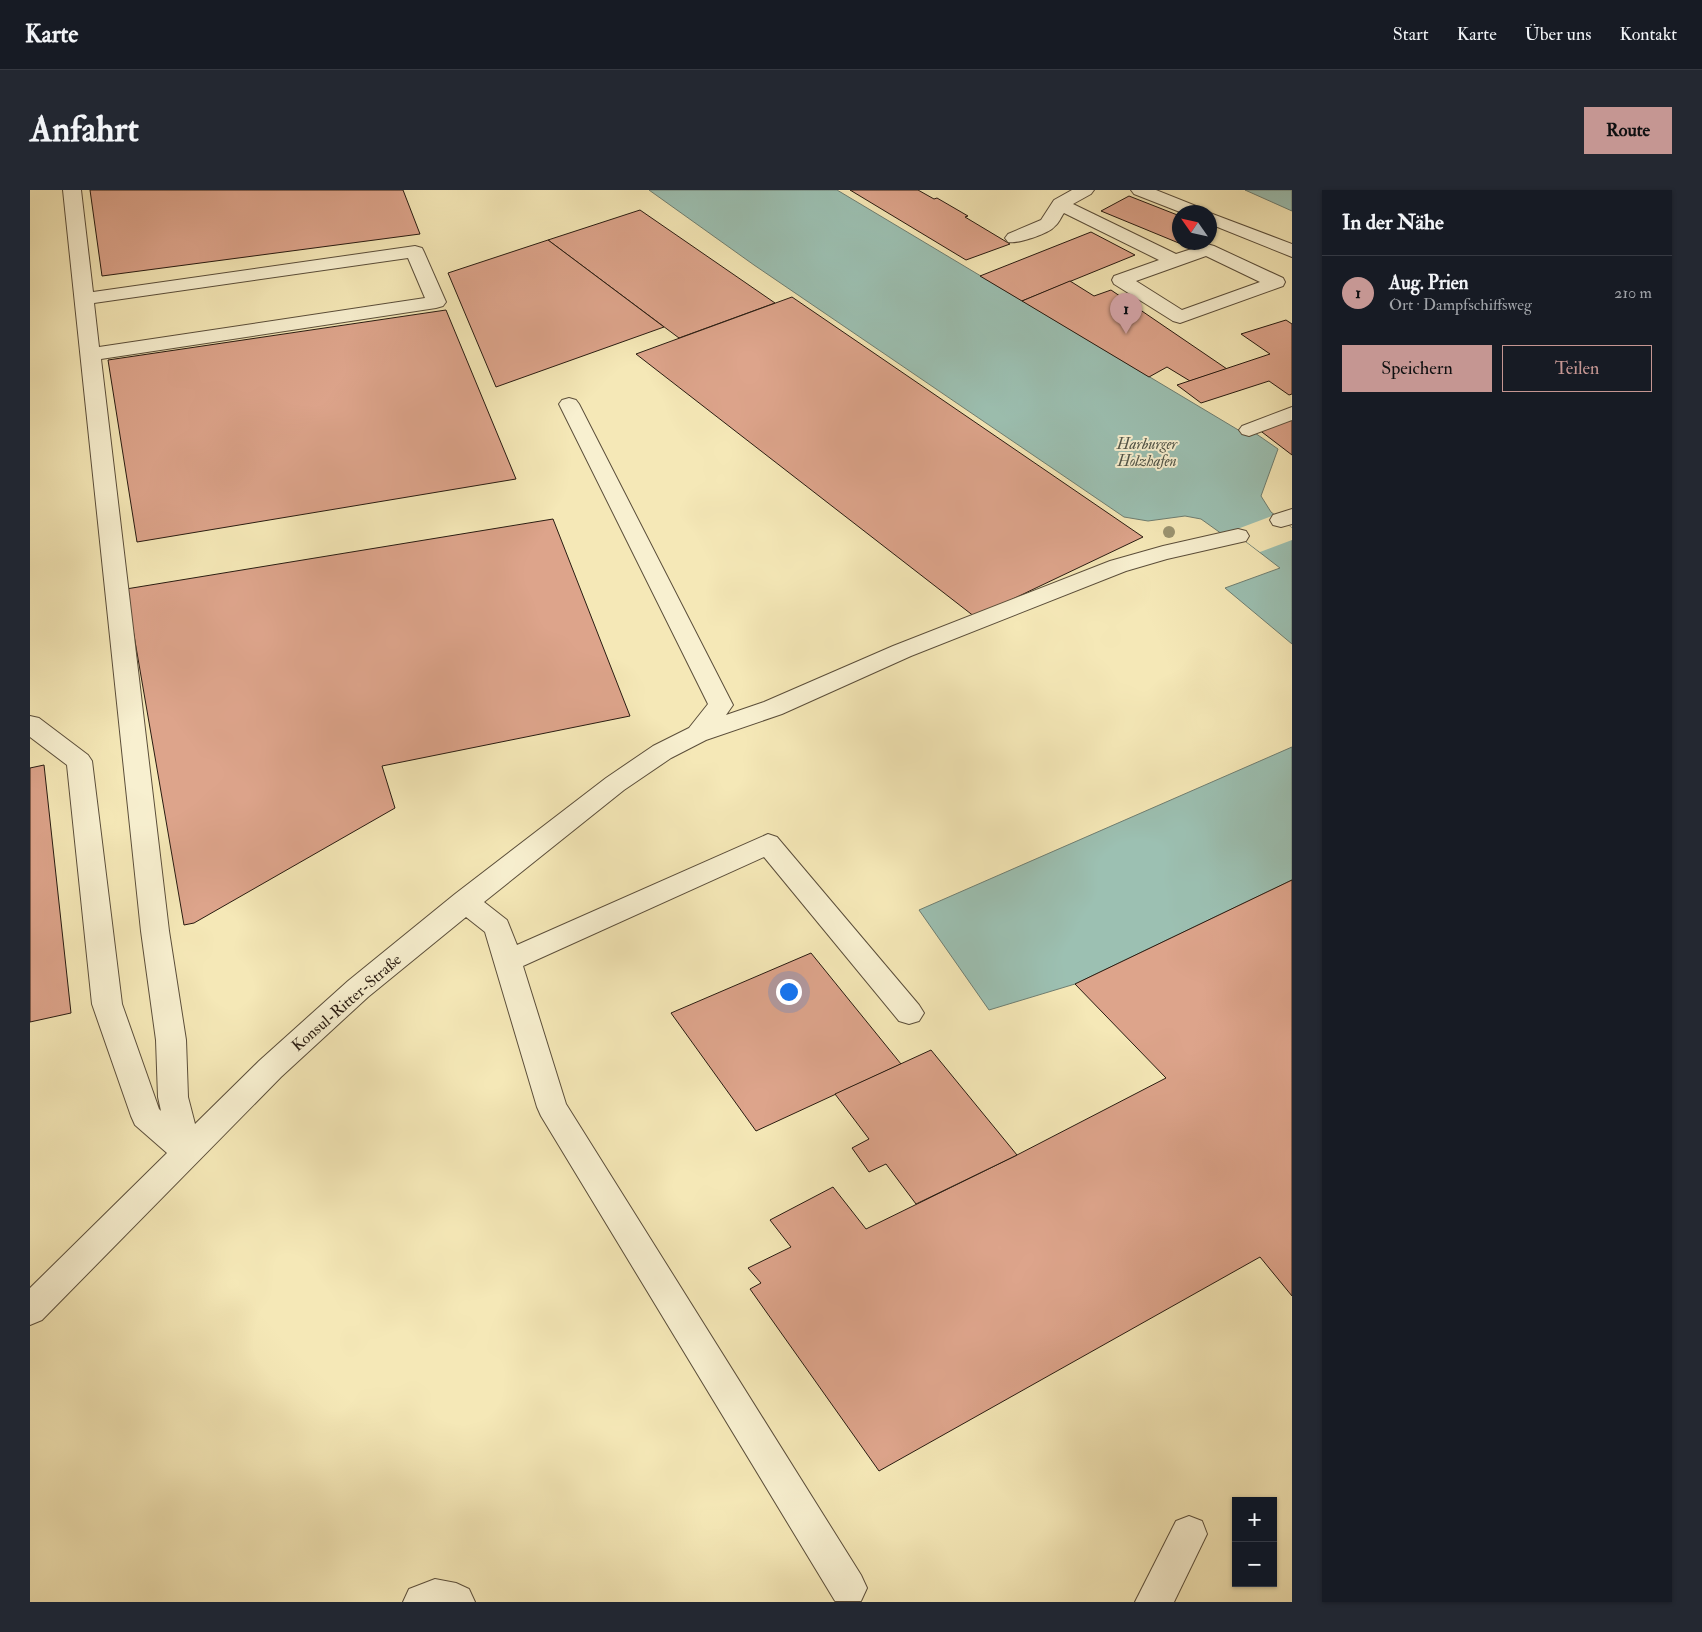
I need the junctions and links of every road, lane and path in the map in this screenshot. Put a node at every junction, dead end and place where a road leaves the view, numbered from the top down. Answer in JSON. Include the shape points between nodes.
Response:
{"nodes":[{"id":1,"x":72,"y":190,"type":"edge"},
{"id":2,"x":1085,"y":190,"type":"edge"},
{"id":3,"x":1140,"y":190,"type":"edge"},
{"id":4,"x":1060,"y":204,"type":"junction"},
{"id":5,"x":1178,"y":205,"type":"edge"},
{"id":6,"x":1217,"y":221,"type":"edge"},
{"id":7,"x":1250,"y":235,"type":"junction"},
{"id":8,"x":1014,"y":238,"type":"dead end"},
{"id":9,"x":1217,"y":247,"type":"edge"},
{"id":10,"x":1207,"y":250,"type":"joint"},
{"id":11,"x":1292,"y":251,"type":"edge"},
{"id":12,"x":1175,"y":261,"type":"junction"},
{"id":13,"x":85,"y":299,"type":"junction"},
{"id":14,"x":92,"y":354,"type":"junction"},
{"id":15,"x":569,"y":404,"type":"dead end"},
{"id":16,"x":1292,"y":413,"type":"edge"},
{"id":17,"x":1249,"y":430,"type":"dead end"},
{"id":18,"x":1238,"y":536,"type":"dead end"},
{"id":19,"x":30,"y":724,"type":"edge"},
{"id":20,"x":697,"y":734,"type":"junction"},
{"id":21,"x":464,"y":901,"type":"junction"},
{"id":22,"x":508,"y":961,"type":"junction"},
{"id":23,"x":910,"y":1014,"type":"dead end"},
{"id":24,"x":186,"y":1152,"type":"junction"},
{"id":25,"x":30,"y":1310,"type":"edge"},
{"id":26,"x":1189,"y":1534,"type":"dead end"},
{"id":27,"x":848,"y":1588,"type":"dead end"},
{"id":28,"x":422,"y":1602,"type":"edge"},
{"id":29,"x":456,"y":1602,"type":"edge"},
{"id":30,"x":1154,"y":1602,"type":"edge"}],
"edges":[{"from":1,"to":13,"type":"street"},
{"from":2,"to":4,"type":"street"},
{"from":3,"to":5,"type":"street"},
{"from":4,"to":8,"type":"street","via":[[1048,224]]},
{"from":4,"to":12,"type":"street"},
{"from":6,"to":7,"type":"street"},
{"from":7,"to":9,"type":"street"},
{"from":7,"to":11,"type":"street"},
{"from":10,"to":12,"type":"street"},
{"from":10,"to":12,"type":"street","via":[[1276,282],[1180,317],[1120,280]]},
{"from":13,"to":14,"type":"street"},
{"from":13,"to":14,"type":"street","via":[[415,252],[436,302]]},
{"from":14,"to":24,"type":"street","via":[[155,931],[171,1040],[174,1098]]},
{"from":15,"to":20,"type":"street","via":[[722,705]]},
{"from":16,"to":17,"type":"street"},
{"from":18,"to":20,"type":"street","via":[[1118,566],[902,650],[772,708]]},
{"from":19,"to":24,"type":"street","via":[[79,761],[107,1004],[146,1116]]},
{"from":20,"to":21,"type":"street","name":"Konsul-Ritter-Straße","via":[[662,752],[615,784]]},
{"from":21,"to":22,"type":"street","via":[[497,926]]},
{"from":21,"to":24,"type":"street","name":"Konsul-Ritter-Straße","via":[[358,989]]},
{"from":22,"to":23,"type":"street","via":[[768,844]]},
{"from":22,"to":27,"type":"street","via":[[552,1107]]},
{"from":24,"to":25,"type":"street","name":"Konsul-Ritter-Straße"},
{"from":26,"to":30,"type":"street"},
{"from":28,"to":29,"type":"street","via":[[435,1598]]}]}
